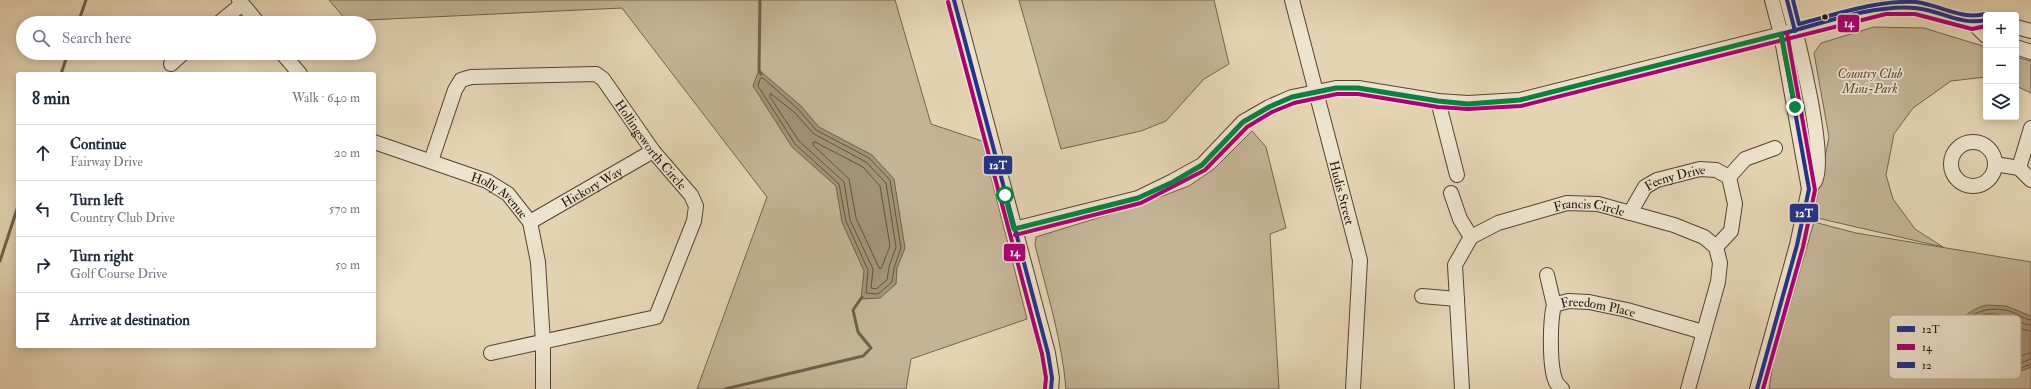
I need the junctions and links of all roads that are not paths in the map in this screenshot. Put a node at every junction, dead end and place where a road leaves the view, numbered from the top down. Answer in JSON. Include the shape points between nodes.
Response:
{"nodes":[{"id":1,"x":954,"y":0,"type":"edge"},
{"id":2,"x":1292,"y":0,"type":"edge"},
{"id":3,"x":1772,"y":0,"type":"edge"},
{"id":4,"x":1787,"y":0,"type":"edge"},
{"id":5,"x":241,"y":2,"type":"edge"},
{"id":6,"x":226,"y":16,"type":"edge"},
{"id":7,"x":252,"y":16,"type":"edge"},
{"id":8,"x":1980,"y":22,"type":"edge"},
{"id":9,"x":2019,"y":28,"type":"edge"},
{"id":10,"x":1795,"y":31,"type":"junction"},
{"id":11,"x":2031,"y":31,"type":"edge"},
{"id":12,"x":1781,"y":34,"type":"junction"},
{"id":13,"x":2019,"y":48,"type":"edge"},
{"id":14,"x":2031,"y":52,"type":"edge"},
{"id":15,"x":175,"y":60,"type":"edge"},
{"id":16,"x":288,"y":60,"type":"edge"},
{"id":17,"x":171,"y":64,"type":"dead end"},
{"id":18,"x":298,"y":72,"type":"edge"},
{"id":19,"x":1317,"y":92,"type":"junction"},
{"id":20,"x":1438,"y":101,"type":"junction"},
{"id":21,"x":2031,"y":128,"type":"edge"},
{"id":22,"x":376,"y":143,"type":"edge"},
{"id":23,"x":1775,"y":148,"type":"dead end"},
{"id":24,"x":653,"y":151,"type":"junction"},
{"id":25,"x":431,"y":161,"type":"junction"},
{"id":26,"x":1995,"y":164,"type":"dead end"},
{"id":27,"x":2019,"y":168,"type":"junction"},
{"id":28,"x":1457,"y":175,"type":"dead end"},
{"id":29,"x":1729,"y":177,"type":"junction"},
{"id":30,"x":2031,"y":180,"type":"edge"},
{"id":31,"x":1809,"y":189,"type":"junction"},
{"id":32,"x":1451,"y":193,"type":"dead end"},
{"id":33,"x":1630,"y":213,"type":"junction"},
{"id":34,"x":530,"y":222,"type":"junction"},
{"id":35,"x":1014,"y":229,"type":"junction"},
{"id":36,"x":1471,"y":237,"type":"junction"},
{"id":37,"x":1716,"y":246,"type":"junction"},
{"id":38,"x":1547,"y":275,"type":"dead end"},
{"id":39,"x":1422,"y":296,"type":"dead end"},
{"id":40,"x":1457,"y":299,"type":"junction"},
{"id":41,"x":1554,"y":305,"type":"junction"},
{"id":42,"x":1703,"y":332,"type":"junction"},
{"id":43,"x":543,"y":343,"type":"junction"},
{"id":44,"x":491,"y":353,"type":"dead end"},
{"id":45,"x":543,"y":389,"type":"edge"},
{"id":46,"x":1051,"y":389,"type":"edge"},
{"id":47,"x":1353,"y":389,"type":"edge"},
{"id":48,"x":1462,"y":389,"type":"edge"},
{"id":49,"x":1562,"y":389,"type":"edge"},
{"id":50,"x":1688,"y":389,"type":"edge"},
{"id":51,"x":1757,"y":389,"type":"edge"}],
"edges":[{"from":1,"to":35,"type":"street"},
{"from":2,"to":19,"type":"street","name":"Hudis Street"},
{"from":3,"to":12,"type":"street"},
{"from":4,"to":10,"type":"street"},
{"from":5,"to":6,"type":"street"},
{"from":5,"to":7,"type":"street"},
{"from":8,"to":10,"type":"street","via":[[1916,8],[1885,8]]},
{"from":9,"to":11,"type":"street"},
{"from":10,"to":12,"type":"street"},
{"from":10,"to":31,"type":"street","via":[[1816,130],[1818,156],[1815,181]]},
{"from":12,"to":20,"type":"street","via":[[1520,100],[1468,104]]},
{"from":12,"to":31,"type":"street"},
{"from":13,"to":14,"type":"street"},
{"from":15,"to":17,"type":"street"},
{"from":16,"to":18,"type":"street"},
{"from":19,"to":20,"type":"street","via":[[1336,88],[1358,88]]},
{"from":19,"to":35,"type":"street","via":[[1292,97],[1243,122],[1202,165],[1138,198]]},
{"from":19,"to":47,"type":"street","name":"Hudis Street","via":[[1360,260]]},
{"from":20,"to":28,"type":"street"},
{"from":21,"to":27,"type":"street"},
{"from":22,"to":25,"type":"street","name":"Holly Avenue"},
{"from":23,"to":29,"type":"street","via":[[1745,159]]},
{"from":24,"to":25,"type":"street","name":"Hollingsworth Circle","via":[[603,79],[596,74],[471,77],[461,80],[455,90]]},
{"from":24,"to":34,"type":"street","name":"Hickory Way"},
{"from":24,"to":43,"type":"street","name":"Hollingsworth Circle","via":[[691,195],[696,206],[694,221],[656,317]]},
{"from":25,"to":34,"type":"street","name":"Holly Avenue","via":[[487,181],[508,194]]},
{"from":26,"to":27,"type":"street"},
{"from":27,"to":30,"type":"street"},
{"from":29,"to":33,"type":"street","name":"Feeny Drive","via":[[1716,170],[1700,169],[1657,180],[1645,187]]},
{"from":29,"to":37,"type":"street","name":"Feeny Drive","via":[[1735,204],[1731,231]]},
{"from":31,"to":51,"type":"street","via":[[1797,245]]},
{"from":32,"to":36,"type":"street","via":[[1460,219]]},
{"from":33,"to":36,"type":"street","name":"Francis Circle","via":[[1598,204],[1567,203],[1498,223]]},
{"from":33,"to":37,"type":"street","name":"Francis Circle","via":[[1674,225],[1704,237]]},
{"from":34,"to":43,"type":"street","name":"Holly Avenue","via":[[538,262]]},
{"from":35,"to":46,"type":"street","via":[[1048,353]]},
{"from":36,"to":40,"type":"street","via":[[1455,264]]},
{"from":37,"to":42,"type":"street","via":[[1720,263],[1718,282]]},
{"from":38,"to":41,"type":"street"},
{"from":39,"to":40,"type":"street"},
{"from":40,"to":48,"type":"street"},
{"from":41,"to":42,"type":"street","name":"Freedom Place","via":[[1568,300],[1589,302]]},
{"from":41,"to":49,"type":"street","name":"Freedom Place","via":[[1551,319],[1553,370],[1556,383]]},
{"from":42,"to":50,"type":"street"},
{"from":43,"to":44,"type":"street"},
{"from":43,"to":45,"type":"street","name":"Holly Avenue"}]}
